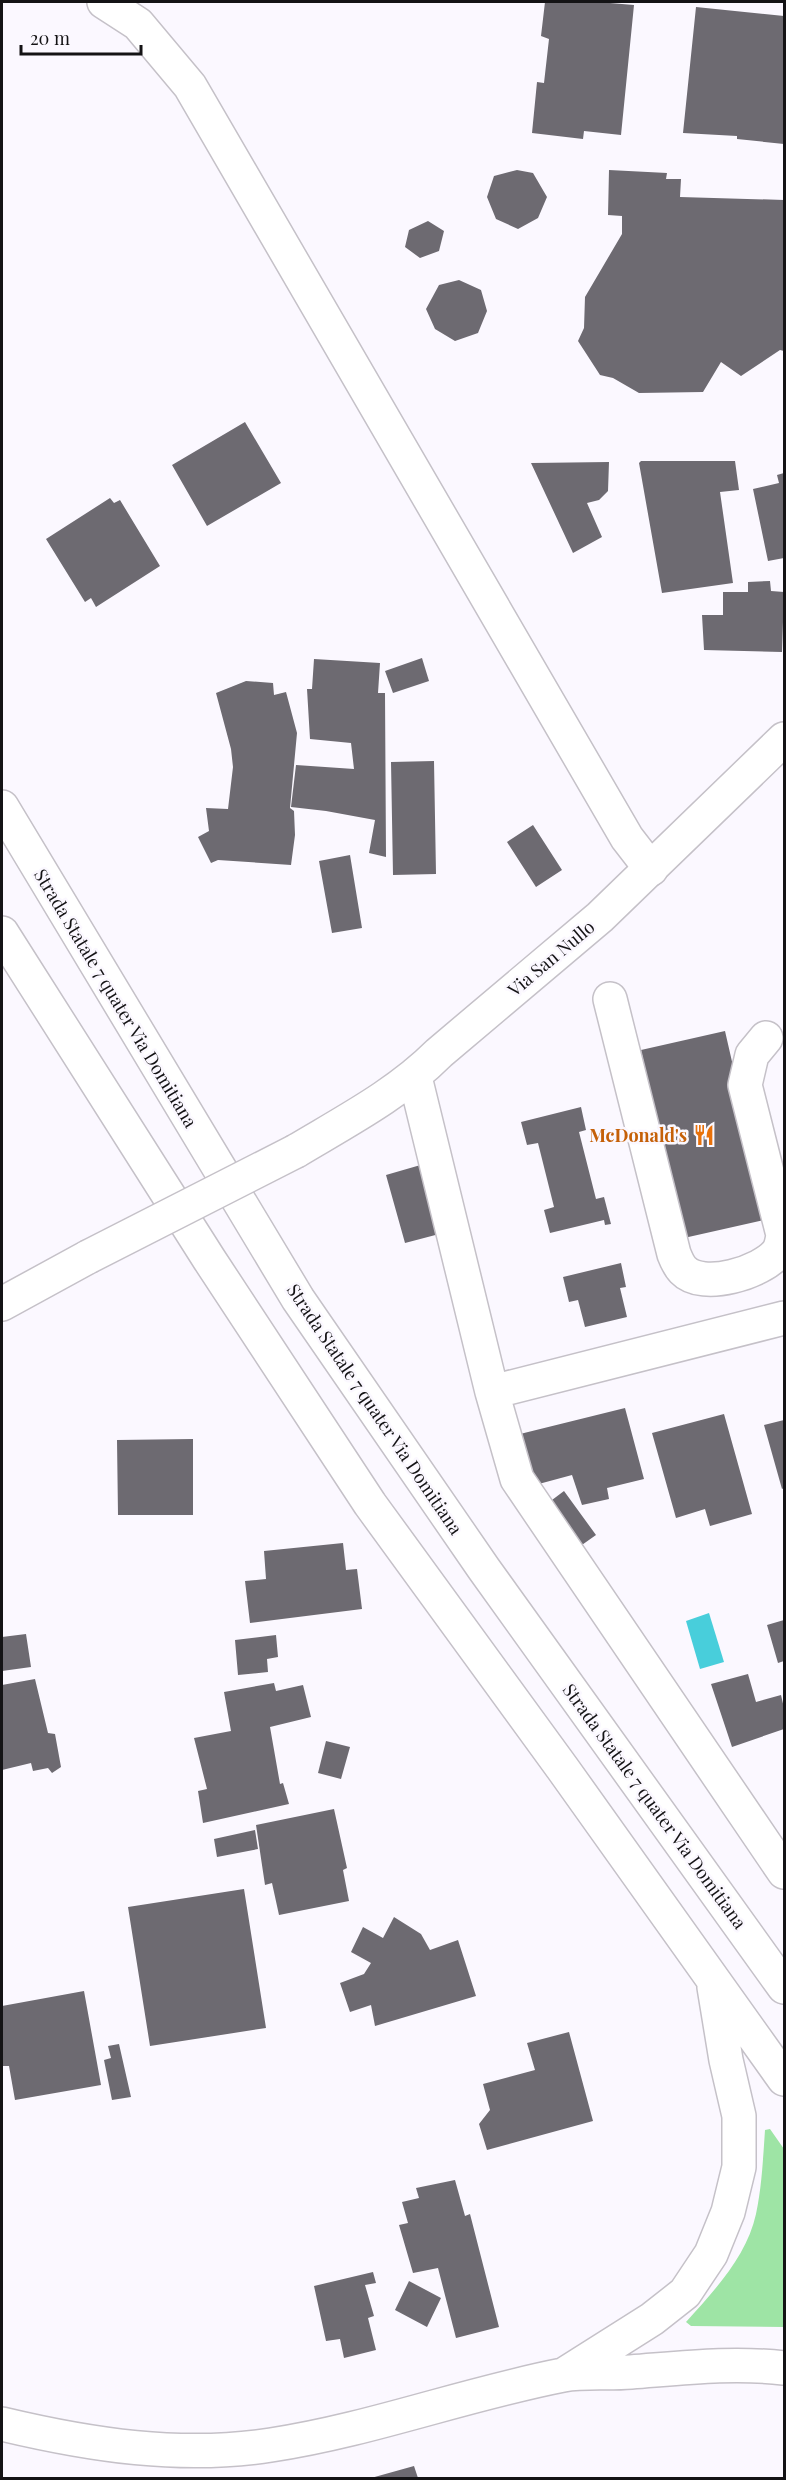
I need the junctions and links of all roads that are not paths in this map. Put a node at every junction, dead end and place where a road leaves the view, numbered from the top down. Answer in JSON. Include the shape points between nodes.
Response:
{"nodes":[{"id":1,"x":104,"y":2,"type":"edge"},
{"id":2,"x":784,"y":739,"type":"edge"},
{"id":3,"x":2,"y":807,"type":"edge"},
{"id":4,"x":651,"y":869,"type":"junction"},
{"id":5,"x":2,"y":933,"type":"edge"},
{"id":6,"x":610,"y":999,"type":"dead end"},
{"id":7,"x":766,"y":1038,"type":"dead end"},
{"id":8,"x":416,"y":1077,"type":"junction"},
{"id":9,"x":2,"y":1304,"type":"edge"},
{"id":10,"x":784,"y":1318,"type":"edge"},
{"id":11,"x":492,"y":1392,"type":"junction"},
{"id":12,"x":784,"y":1872,"type":"edge"},
{"id":13,"x":713,"y":1980,"type":"junction"},
{"id":14,"x":784,"y":1987,"type":"edge"},
{"id":15,"x":784,"y":2079,"type":"edge"},
{"id":16,"x":784,"y":2368,"type":"edge"},
{"id":17,"x":565,"y":2374,"type":"junction"},
{"id":18,"x":2,"y":2424,"type":"edge"}],
"edges":[{"from":1,"to":4,"type":"main road","via":[[138,24],[190,86],[627,838]]},
{"from":2,"to":4,"type":"main road","name":"Via San Nullo"},
{"from":3,"to":14,"type":"main road","name":"Strada Statale 7 quater Via Domitiana","via":[[298,1299],[484,1569]]},
{"from":4,"to":8,"type":"main road","name":"Via San Nullo"},
{"from":5,"to":13,"type":"main road","via":[[370,1504]]},
{"from":6,"to":7,"type":"main road","via":[[674,1254],[684,1271],[701,1278],[732,1277],[761,1267],[779,1251],[783,1235],[745,1085],[752,1055]]},
{"from":8,"to":9,"type":"main road","name":"Via San Nullo","bridge":true,"via":[[296,1151]]},
{"from":8,"to":11,"type":"main road"},
{"from":10,"to":11,"type":"main road"},
{"from":11,"to":12,"type":"main road","via":[[517,1479]]},
{"from":13,"to":15,"type":"main road"},
{"from":13,"to":17,"type":"main road","via":[[739,2116],[739,2167],[728,2212],[711,2254],[685,2293],[652,2319]]},
{"from":16,"to":17,"type":"main road","via":[[714,2365]]},
{"from":17,"to":18,"type":"main road","via":[[283,2442],[217,2450],[141,2449],[73,2440]]}]}
